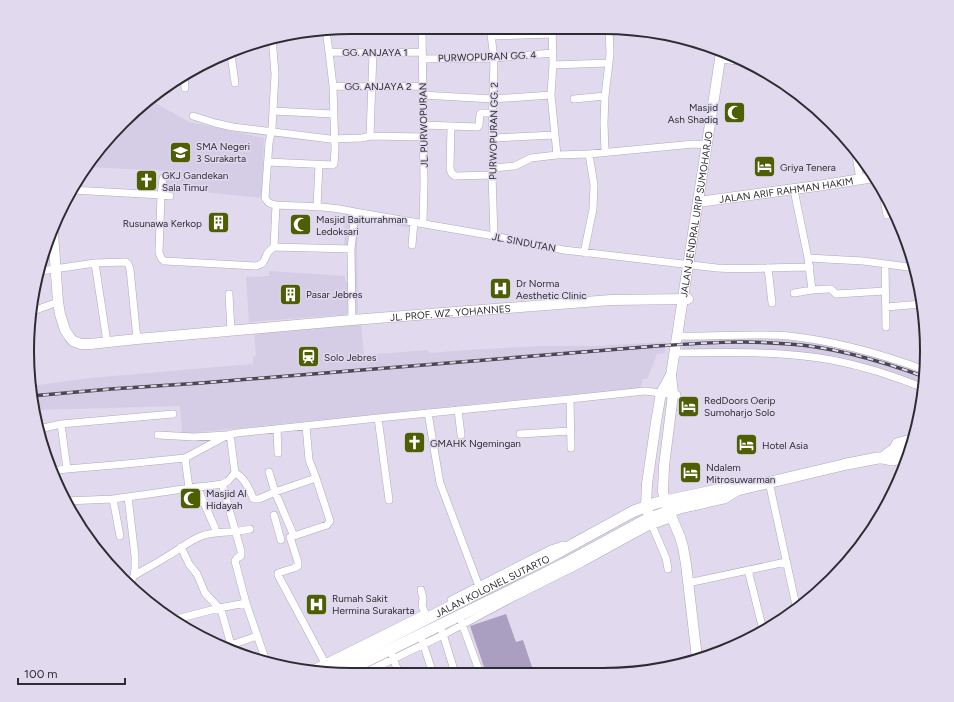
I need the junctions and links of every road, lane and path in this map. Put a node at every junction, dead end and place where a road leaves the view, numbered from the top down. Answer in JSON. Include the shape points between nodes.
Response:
{"nodes":[{"id":1,"x":422,"y":34,"type":"edge"},
{"id":2,"x":511,"y":34,"type":"edge"},
{"id":3,"x":552,"y":34,"type":"edge"},
{"id":4,"x":609,"y":34,"type":"edge"},
{"id":5,"x":327,"y":35,"type":"edge"},
{"id":6,"x":491,"y":36,"type":"joint"},
{"id":7,"x":273,"y":44,"type":"edge"},
{"id":8,"x":329,"y":52,"type":"junction"},
{"id":9,"x":373,"y":53,"type":"junction"},
{"id":10,"x":553,"y":53,"type":"junction"},
{"id":11,"x":422,"y":55,"type":"junction"},
{"id":12,"x":720,"y":56,"type":"edge"},
{"id":13,"x":231,"y":58,"type":"edge"},
{"id":14,"x":494,"y":58,"type":"junction"},
{"id":15,"x":609,"y":63,"type":"junction"},
{"id":16,"x":553,"y":65,"type":"junction"},
{"id":17,"x":184,"y":81,"type":"edge"},
{"id":18,"x":235,"y":83,"type":"dead end"},
{"id":19,"x":333,"y":86,"type":"junction"},
{"id":20,"x":422,"y":86,"type":"junction"},
{"id":21,"x":372,"y":87,"type":"junction"},
{"id":22,"x":185,"y":88,"type":"dead end"},
{"id":23,"x":422,"y":95,"type":"junction"},
{"id":24,"x":551,"y":95,"type":"junction"},
{"id":25,"x":605,"y":96,"type":"junction"},
{"id":26,"x":493,"y":99,"type":"junction"},
{"id":27,"x":574,"y":99,"type":"dead end"},
{"id":28,"x":273,"y":112,"type":"junction"},
{"id":29,"x":493,"y":113,"type":"junction"},
{"id":30,"x":333,"y":114,"type":"junction"},
{"id":31,"x":193,"y":116,"type":"dead end"},
{"id":32,"x":423,"y":125,"type":"junction"},
{"id":33,"x":451,"y":126,"type":"junction"},
{"id":34,"x":554,"y":135,"type":"junction"},
{"id":35,"x":270,"y":136,"type":"junction"},
{"id":36,"x":370,"y":136,"type":"junction"},
{"id":37,"x":423,"y":137,"type":"junction"},
{"id":38,"x":492,"y":138,"type":"junction"},
{"id":39,"x":334,"y":140,"type":"junction"},
{"id":40,"x":706,"y":145,"type":"junction"},
{"id":41,"x":605,"y":152,"type":"junction"},
{"id":42,"x":589,"y":154,"type":"junction"},
{"id":43,"x":557,"y":155,"type":"junction"},
{"id":44,"x":268,"y":162,"type":"junction"},
{"id":45,"x":857,"y":162,"type":"edge"},
{"id":46,"x":319,"y":165,"type":"junction"},
{"id":47,"x":492,"y":172,"type":"junction"},
{"id":48,"x":163,"y":178,"type":"dead end"},
{"id":49,"x":869,"y":178,"type":"edge"},
{"id":50,"x":860,"y":180,"type":"junction"},
{"id":51,"x":77,"y":190,"type":"edge"},
{"id":52,"x":794,"y":190,"type":"junction"},
{"id":53,"x":161,"y":195,"type":"junction"},
{"id":54,"x":170,"y":196,"type":"dead end"},
{"id":55,"x":698,"y":202,"type":"junction"},
{"id":56,"x":276,"y":205,"type":"junction"},
{"id":57,"x":318,"y":207,"type":"junction"},
{"id":58,"x":886,"y":208,"type":"edge"},
{"id":59,"x":355,"y":212,"type":"junction"},
{"id":60,"x":887,"y":215,"type":"dead end"},
{"id":61,"x":414,"y":222,"type":"junction"},
{"id":62,"x":423,"y":224,"type":"junction"},
{"id":63,"x":494,"y":236,"type":"junction"},
{"id":64,"x":54,"y":242,"type":"edge"},
{"id":65,"x":412,"y":245,"type":"dead end"},
{"id":66,"x":274,"y":247,"type":"junction"},
{"id":67,"x":351,"y":249,"type":"junction"},
{"id":68,"x":584,"y":253,"type":"junction"},
{"id":69,"x":808,"y":258,"type":"junction"},
{"id":70,"x":95,"y":264,"type":"junction"},
{"id":71,"x":885,"y":264,"type":"junction"},
{"id":72,"x":691,"y":265,"type":"junction"},
{"id":73,"x":810,"y":267,"type":"junction"},
{"id":74,"x":908,"y":267,"type":"edge"},
{"id":75,"x":55,"y":268,"type":"junction"},
{"id":76,"x":768,"y":268,"type":"junction"},
{"id":77,"x":45,"y":270,"type":"edge"},
{"id":78,"x":812,"y":290,"type":"junction"},
{"id":79,"x":885,"y":291,"type":"junction"},
{"id":80,"x":794,"y":293,"type":"dead end"},
{"id":81,"x":229,"y":294,"type":"dead end"},
{"id":82,"x":685,"y":299,"type":"junction"},
{"id":83,"x":58,"y":302,"type":"junction"},
{"id":84,"x":772,"y":303,"type":"dead end"},
{"id":85,"x":916,"y":304,"type":"edge"},
{"id":86,"x":886,"y":307,"type":"junction"},
{"id":87,"x":37,"y":309,"type":"edge"},
{"id":88,"x":352,"y":320,"type":"junction"},
{"id":89,"x":886,"y":327,"type":"dead end"},
{"id":90,"x":231,"y":331,"type":"junction"},
{"id":91,"x":677,"y":336,"type":"junction"},
{"id":92,"x":137,"y":339,"type":"junction"},
{"id":93,"x":107,"y":342,"type":"junction"},
{"id":94,"x":674,"y":353,"type":"junction"},
{"id":95,"x":919,"y":368,"type":"edge"},
{"id":96,"x":671,"y":375,"type":"junction"},
{"id":97,"x":918,"y":386,"type":"edge"},
{"id":98,"x":660,"y":393,"type":"junction"},
{"id":99,"x":675,"y":394,"type":"junction"},
{"id":100,"x":570,"y":399,"type":"junction"},
{"id":101,"x":458,"y":410,"type":"junction"},
{"id":102,"x":428,"y":413,"type":"junction"},
{"id":103,"x":173,"y":414,"type":"dead end"},
{"id":104,"x":378,"y":418,"type":"junction"},
{"id":105,"x":656,"y":422,"type":"junction"},
{"id":106,"x":60,"y":424,"type":"junction"},
{"id":107,"x":670,"y":424,"type":"junction"},
{"id":108,"x":306,"y":426,"type":"junction"},
{"id":109,"x":44,"y":428,"type":"edge"},
{"id":110,"x":277,"y":429,"type":"junction"},
{"id":111,"x":570,"y":432,"type":"junction"},
{"id":112,"x":520,"y":434,"type":"dead end"},
{"id":113,"x":158,"y":435,"type":"dead end"},
{"id":114,"x":229,"y":435,"type":"junction"},
{"id":115,"x":461,"y":435,"type":"dead end"},
{"id":116,"x":907,"y":439,"type":"edge"},
{"id":117,"x":905,"y":447,"type":"edge"},
{"id":118,"x":571,"y":448,"type":"dead end"},
{"id":119,"x":894,"y":449,"type":"junction"},
{"id":120,"x":278,"y":453,"type":"dead end"},
{"id":121,"x":185,"y":458,"type":"junction"},
{"id":122,"x":883,"y":458,"type":"junction"},
{"id":123,"x":901,"y":458,"type":"edge"},
{"id":124,"x":67,"y":469,"type":"junction"},
{"id":125,"x":57,"y":470,"type":"edge"},
{"id":126,"x":269,"y":472,"type":"dead end"},
{"id":127,"x":235,"y":473,"type":"junction"},
{"id":128,"x":316,"y":478,"type":"junction"},
{"id":129,"x":769,"y":482,"type":"junction"},
{"id":130,"x":222,"y":484,"type":"junction"},
{"id":131,"x":197,"y":487,"type":"junction"},
{"id":132,"x":189,"y":488,"type":"junction"},
{"id":133,"x":275,"y":492,"type":"junction"},
{"id":134,"x":128,"y":497,"type":"junction"},
{"id":135,"x":113,"y":499,"type":"junction"},
{"id":136,"x":389,"y":500,"type":"dead end"},
{"id":137,"x":72,"y":501,"type":"edge"},
{"id":138,"x":646,"y":506,"type":"junction"},
{"id":139,"x":669,"y":510,"type":"junction"},
{"id":140,"x":274,"y":516,"type":"dead end"},
{"id":141,"x":650,"y":522,"type":"junction"},
{"id":142,"x":215,"y":528,"type":"dead end"},
{"id":143,"x":602,"y":528,"type":"junction"},
{"id":144,"x":250,"y":529,"type":"dead end"},
{"id":145,"x":236,"y":531,"type":"junction"},
{"id":146,"x":120,"y":536,"type":"dead end"},
{"id":147,"x":292,"y":537,"type":"junction"},
{"id":148,"x":609,"y":544,"type":"junction"},
{"id":149,"x":181,"y":547,"type":"junction"},
{"id":150,"x":786,"y":562,"type":"junction"},
{"id":151,"x":668,"y":569,"type":"dead end"},
{"id":152,"x":748,"y":570,"type":"junction"},
{"id":153,"x":134,"y":576,"type":"junction"},
{"id":154,"x":132,"y":580,"type":"edge"},
{"id":155,"x":688,"y":583,"type":"junction"},
{"id":156,"x":480,"y":588,"type":"junction"},
{"id":157,"x":421,"y":590,"type":"dead end"},
{"id":158,"x":246,"y":603,"type":"junction"},
{"id":159,"x":795,"y":603,"type":"edge"},
{"id":160,"x":219,"y":608,"type":"junction"},
{"id":161,"x":425,"y":613,"type":"junction"},
{"id":162,"x":180,"y":618,"type":"edge"},
{"id":163,"x":461,"y":620,"type":"junction"},
{"id":164,"x":762,"y":626,"type":"edge"},
{"id":165,"x":441,"y":630,"type":"junction"},
{"id":166,"x":258,"y":636,"type":"junction"},
{"id":167,"x":422,"y":640,"type":"junction"},
{"id":168,"x":229,"y":643,"type":"edge"},
{"id":169,"x":232,"y":645,"type":"edge"},
{"id":170,"x":391,"y":654,"type":"junction"},
{"id":171,"x":696,"y":654,"type":"edge"},
{"id":172,"x":264,"y":656,"type":"edge"},
{"id":173,"x":321,"y":666,"type":"edge"},
{"id":174,"x":325,"y":666,"type":"edge"},
{"id":175,"x":325,"y":666,"type":"edge"},
{"id":176,"x":355,"y":668,"type":"edge"},
{"id":177,"x":371,"y":668,"type":"edge"},
{"id":178,"x":397,"y":668,"type":"edge"},
{"id":179,"x":431,"y":668,"type":"edge"},
{"id":180,"x":453,"y":668,"type":"edge"},
{"id":181,"x":478,"y":668,"type":"edge"}],
"edges":[{"from":1,"to":11,"type":"street","name":"JL. PURWOPURAN"},
{"from":2,"to":6,"type":"street"},
{"from":3,"to":10,"type":"street"},
{"from":4,"to":15,"type":"street"},
{"from":5,"to":8,"type":"street"},
{"from":6,"to":14,"type":"street","name":"PURWOPURAN GG. 2"},
{"from":7,"to":28,"type":"street","via":[[275,74]]},
{"from":8,"to":9,"type":"street","name":"GG. ANJAYA 1"},
{"from":8,"to":19,"type":"street"},
{"from":9,"to":11,"type":"street","name":"GG. ANJAYA 1"},
{"from":9,"to":21,"type":"street"},
{"from":10,"to":14,"type":"street","name":"PURWOPURAN GG. 4"},
{"from":10,"to":16,"type":"street"},
{"from":11,"to":14,"type":"street","name":"PURWOPURAN GG. 4"},
{"from":11,"to":20,"type":"street","name":"JL. PURWOPURAN"},
{"from":12,"to":40,"type":"main road","name":"JALAN JENDRAL URIP SUMOHARJO"},
{"from":13,"to":18,"type":"street"},
{"from":14,"to":26,"type":"street","name":"PURWOPURAN GG. 2"},
{"from":15,"to":16,"type":"street"},
{"from":15,"to":25,"type":"street"},
{"from":16,"to":24,"type":"street"},
{"from":17,"to":22,"type":"street"},
{"from":19,"to":21,"type":"street","name":"GG. ANJAYA 2"},
{"from":19,"to":30,"type":"street"},
{"from":20,"to":21,"type":"street","name":"GG. ANJAYA 2"},
{"from":20,"to":23,"type":"street","name":"JL. PURWOPURAN"},
{"from":21,"to":36,"type":"street"},
{"from":23,"to":26,"type":"street"},
{"from":23,"to":32,"type":"street","name":"JL. PURWOPURAN"},
{"from":24,"to":26,"type":"street"},
{"from":24,"to":34,"type":"street"},
{"from":25,"to":27,"type":"street"},
{"from":25,"to":41,"type":"street"},
{"from":26,"to":29,"type":"street","name":"PURWOPURAN GG. 2"},
{"from":28,"to":30,"type":"street"},
{"from":28,"to":35,"type":"street"},
{"from":29,"to":33,"type":"street","via":[[481,113],[478,127]]},
{"from":29,"to":38,"type":"street","name":"PURWOPURAN GG. 2"},
{"from":30,"to":39,"type":"street"},
{"from":31,"to":35,"type":"street"},
{"from":32,"to":33,"type":"street"},
{"from":32,"to":37,"type":"street","name":"JL. PURWOPURAN"},
{"from":33,"to":47,"type":"street","via":[[452,173],[455,176]]},
{"from":34,"to":38,"type":"street"},
{"from":34,"to":43,"type":"street"},
{"from":35,"to":39,"type":"street"},
{"from":35,"to":44,"type":"street"},
{"from":36,"to":37,"type":"street"},
{"from":36,"to":39,"type":"street"},
{"from":37,"to":62,"type":"street","name":"JL. PURWOPURAN"},
{"from":38,"to":47,"type":"street","name":"PURWOPURAN GG. 2"},
{"from":39,"to":46,"type":"street","via":[[334,164]]},
{"from":40,"to":41,"type":"street"},
{"from":40,"to":55,"type":"main road","name":"JALAN JENDRAL URIP SUMOHARJO","via":[[709,157]]},
{"from":41,"to":42,"type":"street"},
{"from":42,"to":43,"type":"street"},
{"from":42,"to":68,"type":"street","via":[[594,185],[593,209]]},
{"from":43,"to":47,"type":"street","via":[[530,158],[515,166]]},
{"from":44,"to":46,"type":"street"},
{"from":44,"to":56,"type":"street","via":[[266,198],[267,202]]},
{"from":45,"to":50,"type":"street"},
{"from":46,"to":57,"type":"street"},
{"from":47,"to":63,"type":"street","name":"PURWOPURAN GG. 2"},
{"from":48,"to":53,"type":"street"},
{"from":49,"to":50,"type":"main road","name":"JALAN ARIF RAHMAN HAKIM"},
{"from":50,"to":52,"type":"main road","name":"JALAN ARIF RAHMAN HAKIM"},
{"from":51,"to":53,"type":"street"},
{"from":52,"to":55,"type":"main road","name":"JALAN ARIF RAHMAN HAKIM"},
{"from":52,"to":69,"type":"street"},
{"from":53,"to":54,"type":"street"},
{"from":53,"to":66,"type":"street","via":[[159,252],[163,260],[256,266],[264,263]]},
{"from":55,"to":72,"type":"main road","name":"JALAN JENDRAL URIP SUMOHARJO"},
{"from":56,"to":57,"type":"street","name":"JL. SINDUTAN"},
{"from":56,"to":66,"type":"street"},
{"from":57,"to":59,"type":"street","name":"JL. SINDUTAN"},
{"from":58,"to":60,"type":"street"},
{"from":59,"to":61,"type":"street","name":"JL. SINDUTAN"},
{"from":59,"to":67,"type":"street"},
{"from":61,"to":62,"type":"street","name":"JL. SINDUTAN"},
{"from":61,"to":65,"type":"street"},
{"from":62,"to":63,"type":"street","name":"JL. SINDUTAN"},
{"from":63,"to":68,"type":"street","name":"JL. SINDUTAN"},
{"from":64,"to":75,"type":"main road"},
{"from":66,"to":67,"type":"street"},
{"from":67,"to":88,"type":"street"},
{"from":68,"to":72,"type":"street","name":"JL. SINDUTAN"},
{"from":69,"to":71,"type":"street"},
{"from":69,"to":73,"type":"street"},
{"from":70,"to":75,"type":"street"},
{"from":70,"to":92,"type":"street","via":[[126,262],[130,266]]},
{"from":70,"to":93,"type":"street"},
{"from":71,"to":74,"type":"street"},
{"from":71,"to":79,"type":"street"},
{"from":72,"to":76,"type":"street","name":"JL. SINDUTAN","via":[[735,270]]},
{"from":72,"to":82,"type":"main road","name":"JALAN JENDRAL URIP SUMOHARJO"},
{"from":73,"to":76,"type":"street","name":"JL. SINDUTAN"},
{"from":73,"to":78,"type":"street"},
{"from":75,"to":77,"type":"street"},
{"from":75,"to":83,"type":"main road"},
{"from":76,"to":84,"type":"street"},
{"from":78,"to":79,"type":"street","via":[[830,289],[836,294]]},
{"from":78,"to":80,"type":"street"},
{"from":79,"to":86,"type":"street"},
{"from":81,"to":90,"type":"street"},
{"from":82,"to":88,"type":"main road","name":"JL. PROF. WZ. YOHANNES","via":[[611,300]]},
{"from":82,"to":91,"type":"main road","name":"JALAN JENDRAL URIP SUMOHARJO"},
{"from":83,"to":87,"type":"street"},
{"from":83,"to":93,"type":"main road","name":"JL. PROF. WZ. YOHANNES","via":[[65,330],[73,341],[82,344]]},
{"from":85,"to":86,"type":"street"},
{"from":86,"to":89,"type":"street"},
{"from":88,"to":90,"type":"main road","name":"JL. PROF. WZ. YOHANNES"},
{"from":90,"to":92,"type":"main road","name":"JL. PROF. WZ. YOHANNES"},
{"from":91,"to":94,"type":"main road","name":"JALAN JENDRAL URIP SUMOHARJO"},
{"from":91,"to":95,"type":"street","via":[[789,336],[820,340],[875,353]]},
{"from":92,"to":93,"type":"main road","name":"JL. PROF. WZ. YOHANNES"},
{"from":94,"to":96,"type":"main road","name":"JALAN JENDRAL URIP SUMOHARJO"},
{"from":94,"to":97,"type":"street","via":[[772,353],[831,360],[884,373]]},
{"from":96,"to":98,"type":"main road","name":"JALAN JENDRAL URIP SUMOHARJO"},
{"from":96,"to":99,"type":"main road","name":"JALAN JENDRAL URIP SUMOHARJO"},
{"from":98,"to":99,"type":"street"},
{"from":98,"to":100,"type":"street","via":[[645,391]]},
{"from":98,"to":105,"type":"main road","name":"JALAN JENDRAL URIP SUMOHARJO"},
{"from":99,"to":107,"type":"main road","name":"JALAN JENDRAL URIP SUMOHARJO"},
{"from":100,"to":101,"type":"street"},
{"from":100,"to":111,"type":"street"},
{"from":101,"to":102,"type":"street"},
{"from":101,"to":115,"type":"street"},
{"from":102,"to":104,"type":"street"},
{"from":102,"to":156,"type":"street","via":[[440,483]]},
{"from":103,"to":106,"type":"street"},
{"from":104,"to":108,"type":"street"},
{"from":104,"to":136,"type":"street"},
{"from":105,"to":107,"type":"main road"},
{"from":105,"to":138,"type":"main road","name":"JALAN JENDRAL URIP SUMOHARJO"},
{"from":106,"to":109,"type":"street"},
{"from":106,"to":124,"type":"street"},
{"from":107,"to":139,"type":"main road","name":"JALAN JENDRAL URIP SUMOHARJO","via":[[663,492]]},
{"from":108,"to":110,"type":"street"},
{"from":108,"to":128,"type":"street","via":[[309,460]]},
{"from":110,"to":114,"type":"street"},
{"from":110,"to":120,"type":"street"},
{"from":111,"to":112,"type":"street"},
{"from":111,"to":118,"type":"street"},
{"from":113,"to":114,"type":"street"},
{"from":114,"to":121,"type":"street"},
{"from":114,"to":127,"type":"street"},
{"from":116,"to":119,"type":"street","via":[[896,442]]},
{"from":117,"to":119,"type":"main road"},
{"from":119,"to":122,"type":"main road"},
{"from":121,"to":124,"type":"street"},
{"from":121,"to":132,"type":"street"},
{"from":122,"to":123,"type":"main road"},
{"from":122,"to":129,"type":"main road"},
{"from":124,"to":125,"type":"street"},
{"from":126,"to":133,"type":"street"},
{"from":127,"to":130,"type":"street"},
{"from":127,"to":133,"type":"street","via":[[243,479],[254,499]]},
{"from":128,"to":133,"type":"street"},
{"from":128,"to":147,"type":"street","via":[[330,519],[329,523]]},
{"from":129,"to":139,"type":"main road","via":[[737,490],[724,498]]},
{"from":129,"to":150,"type":"street"},
{"from":130,"to":131,"type":"street"},
{"from":130,"to":145,"type":"street"},
{"from":131,"to":132,"type":"street"},
{"from":131,"to":142,"type":"street"},
{"from":132,"to":134,"type":"street"},
{"from":133,"to":147,"type":"street"},
{"from":134,"to":135,"type":"street"},
{"from":134,"to":153,"type":"street"},
{"from":135,"to":137,"type":"street"},
{"from":135,"to":146,"type":"street"},
{"from":138,"to":139,"type":"main road","name":"JALAN KOLONEL SUTARTO"},
{"from":138,"to":141,"type":"main road","name":"JALAN JENDRAL URIP SUMOHARJO"},
{"from":138,"to":143,"type":"main road","name":"JALAN KOLONEL SUTARTO"},
{"from":139,"to":141,"type":"main road","name":"JALAN KOLONEL SUTARTO"},
{"from":139,"to":155,"type":"main road","name":"JALAN JENDRAL URIP SUMOHARJO","via":[[680,537]]},
{"from":140,"to":147,"type":"street","via":[[278,542]]},
{"from":141,"to":148,"type":"main road","name":"JALAN KOLONEL SUTARTO"},
{"from":141,"to":151,"type":"street","via":[[666,558]]},
{"from":143,"to":148,"type":"main road"},
{"from":143,"to":156,"type":"main road","name":"JALAN KOLONEL SUTARTO","via":[[548,558]]},
{"from":144,"to":145,"type":"street"},
{"from":145,"to":149,"type":"street","via":[[202,536]]},
{"from":145,"to":158,"type":"street","via":[[242,555],[235,561]]},
{"from":147,"to":173,"type":"street","via":[[298,566],[277,574]]},
{"from":148,"to":163,"type":"main road","name":"JALAN KOLONEL SUTARTO","via":[[564,564]]},
{"from":149,"to":153,"type":"street"},
{"from":149,"to":160,"type":"street","via":[[205,593]]},
{"from":150,"to":152,"type":"street"},
{"from":150,"to":159,"type":"street"},
{"from":152,"to":155,"type":"street"},
{"from":152,"to":164,"type":"street"},
{"from":153,"to":154,"type":"street"},
{"from":155,"to":171,"type":"main road","name":"JALAN JENDRAL URIP SUMOHARJO"},
{"from":156,"to":161,"type":"street"},
{"from":156,"to":174,"type":"main road","name":"JALAN KOLONEL SUTARTO"},
{"from":157,"to":161,"type":"street"},
{"from":158,"to":160,"type":"street"},
{"from":158,"to":166,"type":"street"},
{"from":160,"to":162,"type":"street"},
{"from":160,"to":168,"type":"street","via":[[224,617]]},
{"from":161,"to":175,"type":"street"},
{"from":163,"to":165,"type":"main road","name":"JALAN KOLONEL SUTARTO"},
{"from":163,"to":181,"type":"street"},
{"from":165,"to":167,"type":"main road","name":"JALAN KOLONEL SUTARTO"},
{"from":165,"to":180,"type":"street"},
{"from":166,"to":169,"type":"street"},
{"from":166,"to":172,"type":"street"},
{"from":167,"to":170,"type":"main road","name":"JALAN KOLONEL SUTARTO"},
{"from":167,"to":179,"type":"street"},
{"from":170,"to":176,"type":"main road","name":"JALAN KOLONEL SUTARTO"},
{"from":170,"to":177,"type":"street"},
{"from":170,"to":178,"type":"street"}]}
